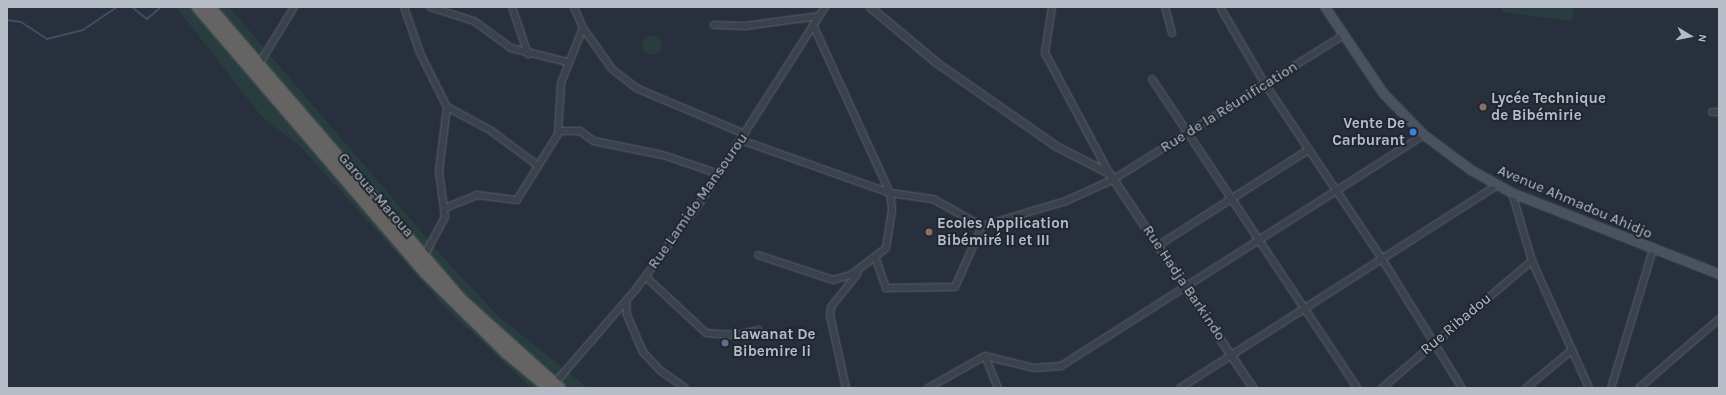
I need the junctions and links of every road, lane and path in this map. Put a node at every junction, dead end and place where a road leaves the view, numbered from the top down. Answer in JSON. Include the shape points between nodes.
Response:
{"nodes":[{"id":1,"x":197,"y":7,"type":"edge"},
{"id":2,"x":210,"y":7,"type":"edge"},
{"id":3,"x":294,"y":7,"type":"edge"},
{"id":4,"x":404,"y":7,"type":"edge"},
{"id":5,"x":430,"y":7,"type":"edge"},
{"id":6,"x":512,"y":7,"type":"edge"},
{"id":7,"x":574,"y":7,"type":"edge"},
{"id":8,"x":825,"y":7,"type":"edge"},
{"id":9,"x":870,"y":7,"type":"edge"},
{"id":10,"x":1052,"y":7,"type":"edge"},
{"id":11,"x":1164,"y":7,"type":"edge"},
{"id":12,"x":1221,"y":7,"type":"edge"},
{"id":13,"x":1325,"y":7,"type":"edge"},
{"id":14,"x":819,"y":16,"type":"junction"},
{"id":15,"x":714,"y":25,"type":"dead end"},
{"id":16,"x":813,"y":25,"type":"junction"},
{"id":17,"x":583,"y":28,"type":"junction"},
{"id":18,"x":1172,"y":33,"type":"dead end"},
{"id":19,"x":1344,"y":35,"type":"junction"},
{"id":20,"x":528,"y":54,"type":"junction"},
{"id":21,"x":567,"y":62,"type":"junction"},
{"id":22,"x":258,"y":66,"type":"junction"},
{"id":23,"x":1152,"y":79,"type":"dead end"},
{"id":24,"x":1265,"y":84,"type":"junction"},
{"id":25,"x":447,"y":107,"type":"junction"},
{"id":26,"x":559,"y":131,"type":"junction"},
{"id":27,"x":745,"y":134,"type":"junction"},
{"id":28,"x":1187,"y":134,"type":"junction"},
{"id":29,"x":1424,"y":135,"type":"junction"},
{"id":30,"x":741,"y":140,"type":"junction"},
{"id":31,"x":1308,"y":150,"type":"junction"},
{"id":32,"x":536,"y":164,"type":"junction"},
{"id":33,"x":719,"y":174,"type":"junction"},
{"id":34,"x":1111,"y":176,"type":"junction"},
{"id":35,"x":1496,"y":186,"type":"junction"},
{"id":36,"x":1337,"y":191,"type":"junction"},
{"id":37,"x":890,"y":193,"type":"junction"},
{"id":38,"x":1512,"y":193,"type":"junction"},
{"id":39,"x":1231,"y":198,"type":"junction"},
{"id":40,"x":445,"y":208,"type":"junction"},
{"id":41,"x":982,"y":226,"type":"junction"},
{"id":42,"x":1260,"y":239,"type":"junction"},
{"id":43,"x":1158,"y":244,"type":"junction"},
{"id":44,"x":1653,"y":250,"type":"junction"},
{"id":45,"x":424,"y":256,"type":"junction"},
{"id":46,"x":758,"y":256,"type":"dead end"},
{"id":47,"x":876,"y":259,"type":"junction"},
{"id":48,"x":1382,"y":259,"type":"junction"},
{"id":49,"x":1532,"y":261,"type":"junction"},
{"id":50,"x":866,"y":264,"type":"junction"},
{"id":51,"x":1719,"y":274,"type":"edge"},
{"id":52,"x":646,"y":276,"type":"junction"},
{"id":53,"x":1187,"y":287,"type":"junction"},
{"id":54,"x":626,"y":301,"type":"junction"},
{"id":55,"x":1305,"y":308,"type":"junction"},
{"id":56,"x":1719,"y":319,"type":"edge"},
{"id":57,"x":758,"y":330,"type":"dead end"},
{"id":58,"x":1433,"y":342,"type":"junction"},
{"id":59,"x":1572,"y":350,"type":"junction"},
{"id":60,"x":985,"y":356,"type":"junction"},
{"id":61,"x":1234,"y":357,"type":"junction"},
{"id":62,"x":554,"y":386,"type":"edge"},
{"id":63,"x":685,"y":388,"type":"edge"},
{"id":64,"x":846,"y":388,"type":"edge"},
{"id":65,"x":928,"y":388,"type":"edge"},
{"id":66,"x":998,"y":388,"type":"edge"},
{"id":67,"x":1180,"y":388,"type":"edge"},
{"id":68,"x":1253,"y":388,"type":"edge"},
{"id":69,"x":1357,"y":388,"type":"edge"},
{"id":70,"x":1382,"y":388,"type":"edge"},
{"id":71,"x":1462,"y":388,"type":"edge"},
{"id":72,"x":1526,"y":388,"type":"edge"},
{"id":73,"x":1589,"y":388,"type":"edge"},
{"id":74,"x":1611,"y":388,"type":"edge"},
{"id":75,"x":1639,"y":388,"type":"edge"}],
"edges":[{"from":1,"to":62,"type":"highway","name":"Garoua-Maroua","via":[[426,274],[506,353]]},
{"from":2,"to":22,"type":"highway","name":"Garoua-Maroua"},
{"from":3,"to":22,"type":"street"},
{"from":4,"to":25,"type":"street","via":[[420,53]]},
{"from":5,"to":20,"type":"street","via":[[474,21],[512,48]]},
{"from":6,"to":20,"type":"street"},
{"from":7,"to":17,"type":"street"},
{"from":8,"to":14,"type":"street","name":"Rue Lamido Mansourou"},
{"from":9,"to":34,"type":"street","via":[[937,63],[1056,146]]},
{"from":10,"to":34,"type":"street","via":[[1046,53]]},
{"from":11,"to":18,"type":"street"},
{"from":12,"to":24,"type":"street"},
{"from":13,"to":19,"type":"main road","name":"Avenue Ahmadou Ahidjo"},
{"from":14,"to":15,"type":"street","via":[[738,27]]},
{"from":14,"to":16,"type":"street","name":"Rue Lamido Mansourou"},
{"from":16,"to":27,"type":"street","name":"Rue Lamido Mansourou"},
{"from":16,"to":37,"type":"street"},
{"from":17,"to":21,"type":"street"},
{"from":17,"to":27,"type":"street","via":[[612,69],[636,88]]},
{"from":19,"to":24,"type":"street","name":"Rue de la Réunification"},
{"from":19,"to":29,"type":"main road","name":"Avenue Ahmadou Ahidjo","via":[[1384,94]]},
{"from":20,"to":21,"type":"street"},
{"from":21,"to":26,"type":"street","via":[[561,87]]},
{"from":22,"to":45,"type":"highway","name":"Garoua-Maroua"},
{"from":23,"to":28,"type":"street"},
{"from":24,"to":28,"type":"street","name":"Rue de la Réunification"},
{"from":24,"to":31,"type":"street"},
{"from":25,"to":32,"type":"street","via":[[490,130]]},
{"from":25,"to":40,"type":"street","via":[[439,171]]},
{"from":26,"to":32,"type":"street"},
{"from":26,"to":33,"type":"street","via":[[580,131],[594,141],[663,155]]},
{"from":27,"to":30,"type":"street","name":"Rue Lamido Mansourou"},
{"from":28,"to":34,"type":"street","name":"Rue de la Réunification"},
{"from":28,"to":39,"type":"street"},
{"from":29,"to":35,"type":"main road","name":"Avenue Ahmadou Ahidjo"},
{"from":29,"to":36,"type":"street"},
{"from":30,"to":33,"type":"street","name":"Rue Lamido Mansourou"},
{"from":30,"to":37,"type":"street"},
{"from":31,"to":36,"type":"street"},
{"from":31,"to":39,"type":"street"},
{"from":32,"to":40,"type":"street","via":[[516,201],[482,195]]},
{"from":33,"to":52,"type":"street","name":"Rue Lamido Mansourou"},
{"from":34,"to":41,"type":"street","name":"Rue de la Réunification","via":[[1066,201]]},
{"from":34,"to":43,"type":"street","name":"Rue Hadja Barkindo"},
{"from":35,"to":38,"type":"main road","name":"Avenue Ahmadou Ahidjo"},
{"from":35,"to":48,"type":"street"},
{"from":36,"to":42,"type":"street"},
{"from":36,"to":48,"type":"street"},
{"from":37,"to":41,"type":"street","via":[[933,200]]},
{"from":37,"to":47,"type":"street","via":[[888,239],[886,248]]},
{"from":38,"to":44,"type":"main road","name":"Avenue Ahmadou Ahidjo"},
{"from":38,"to":49,"type":"street"},
{"from":39,"to":42,"type":"street"},
{"from":39,"to":43,"type":"street"},
{"from":40,"to":45,"type":"street","via":[[443,222]]},
{"from":41,"to":47,"type":"street","via":[[956,287],[886,288]]},
{"from":42,"to":53,"type":"street"},
{"from":42,"to":55,"type":"street"},
{"from":43,"to":53,"type":"street","name":"Rue Hadja Barkindo"},
{"from":44,"to":51,"type":"main road","name":"Avenue Ahmadou Ahidjo"},
{"from":44,"to":74,"type":"street"},
{"from":45,"to":62,"type":"highway","name":"Garoua-Maroua","via":[[461,299]]},
{"from":46,"to":50,"type":"street","via":[[832,280],[844,279]]},
{"from":47,"to":50,"type":"street"},
{"from":48,"to":55,"type":"street"},
{"from":48,"to":58,"type":"street"},
{"from":49,"to":58,"type":"street","name":"Rue Ribadou"},
{"from":49,"to":59,"type":"street"},
{"from":50,"to":64,"type":"street","via":[[832,307],[830,315]]},
{"from":52,"to":54,"type":"street","name":"Rue Lamido Mansourou"},
{"from":52,"to":57,"type":"street","via":[[706,333],[738,335]]},
{"from":53,"to":60,"type":"street","via":[[1056,368],[1034,368]]},
{"from":53,"to":61,"type":"street","name":"Rue Hadja Barkindo"},
{"from":54,"to":62,"type":"street","name":"Rue Lamido Mansourou"},
{"from":54,"to":63,"type":"street","via":[[626,315],[644,352],[661,372]]},
{"from":55,"to":61,"type":"street"},
{"from":55,"to":69,"type":"street"},
{"from":56,"to":75,"type":"street"},
{"from":58,"to":70,"type":"street","name":"Rue Ribadou"},
{"from":58,"to":71,"type":"street"},
{"from":59,"to":72,"type":"street"},
{"from":59,"to":73,"type":"street"},
{"from":60,"to":65,"type":"street"},
{"from":60,"to":66,"type":"street"},
{"from":61,"to":67,"type":"street"},
{"from":61,"to":68,"type":"street","name":"Rue Hadja Barkindo"}]}
